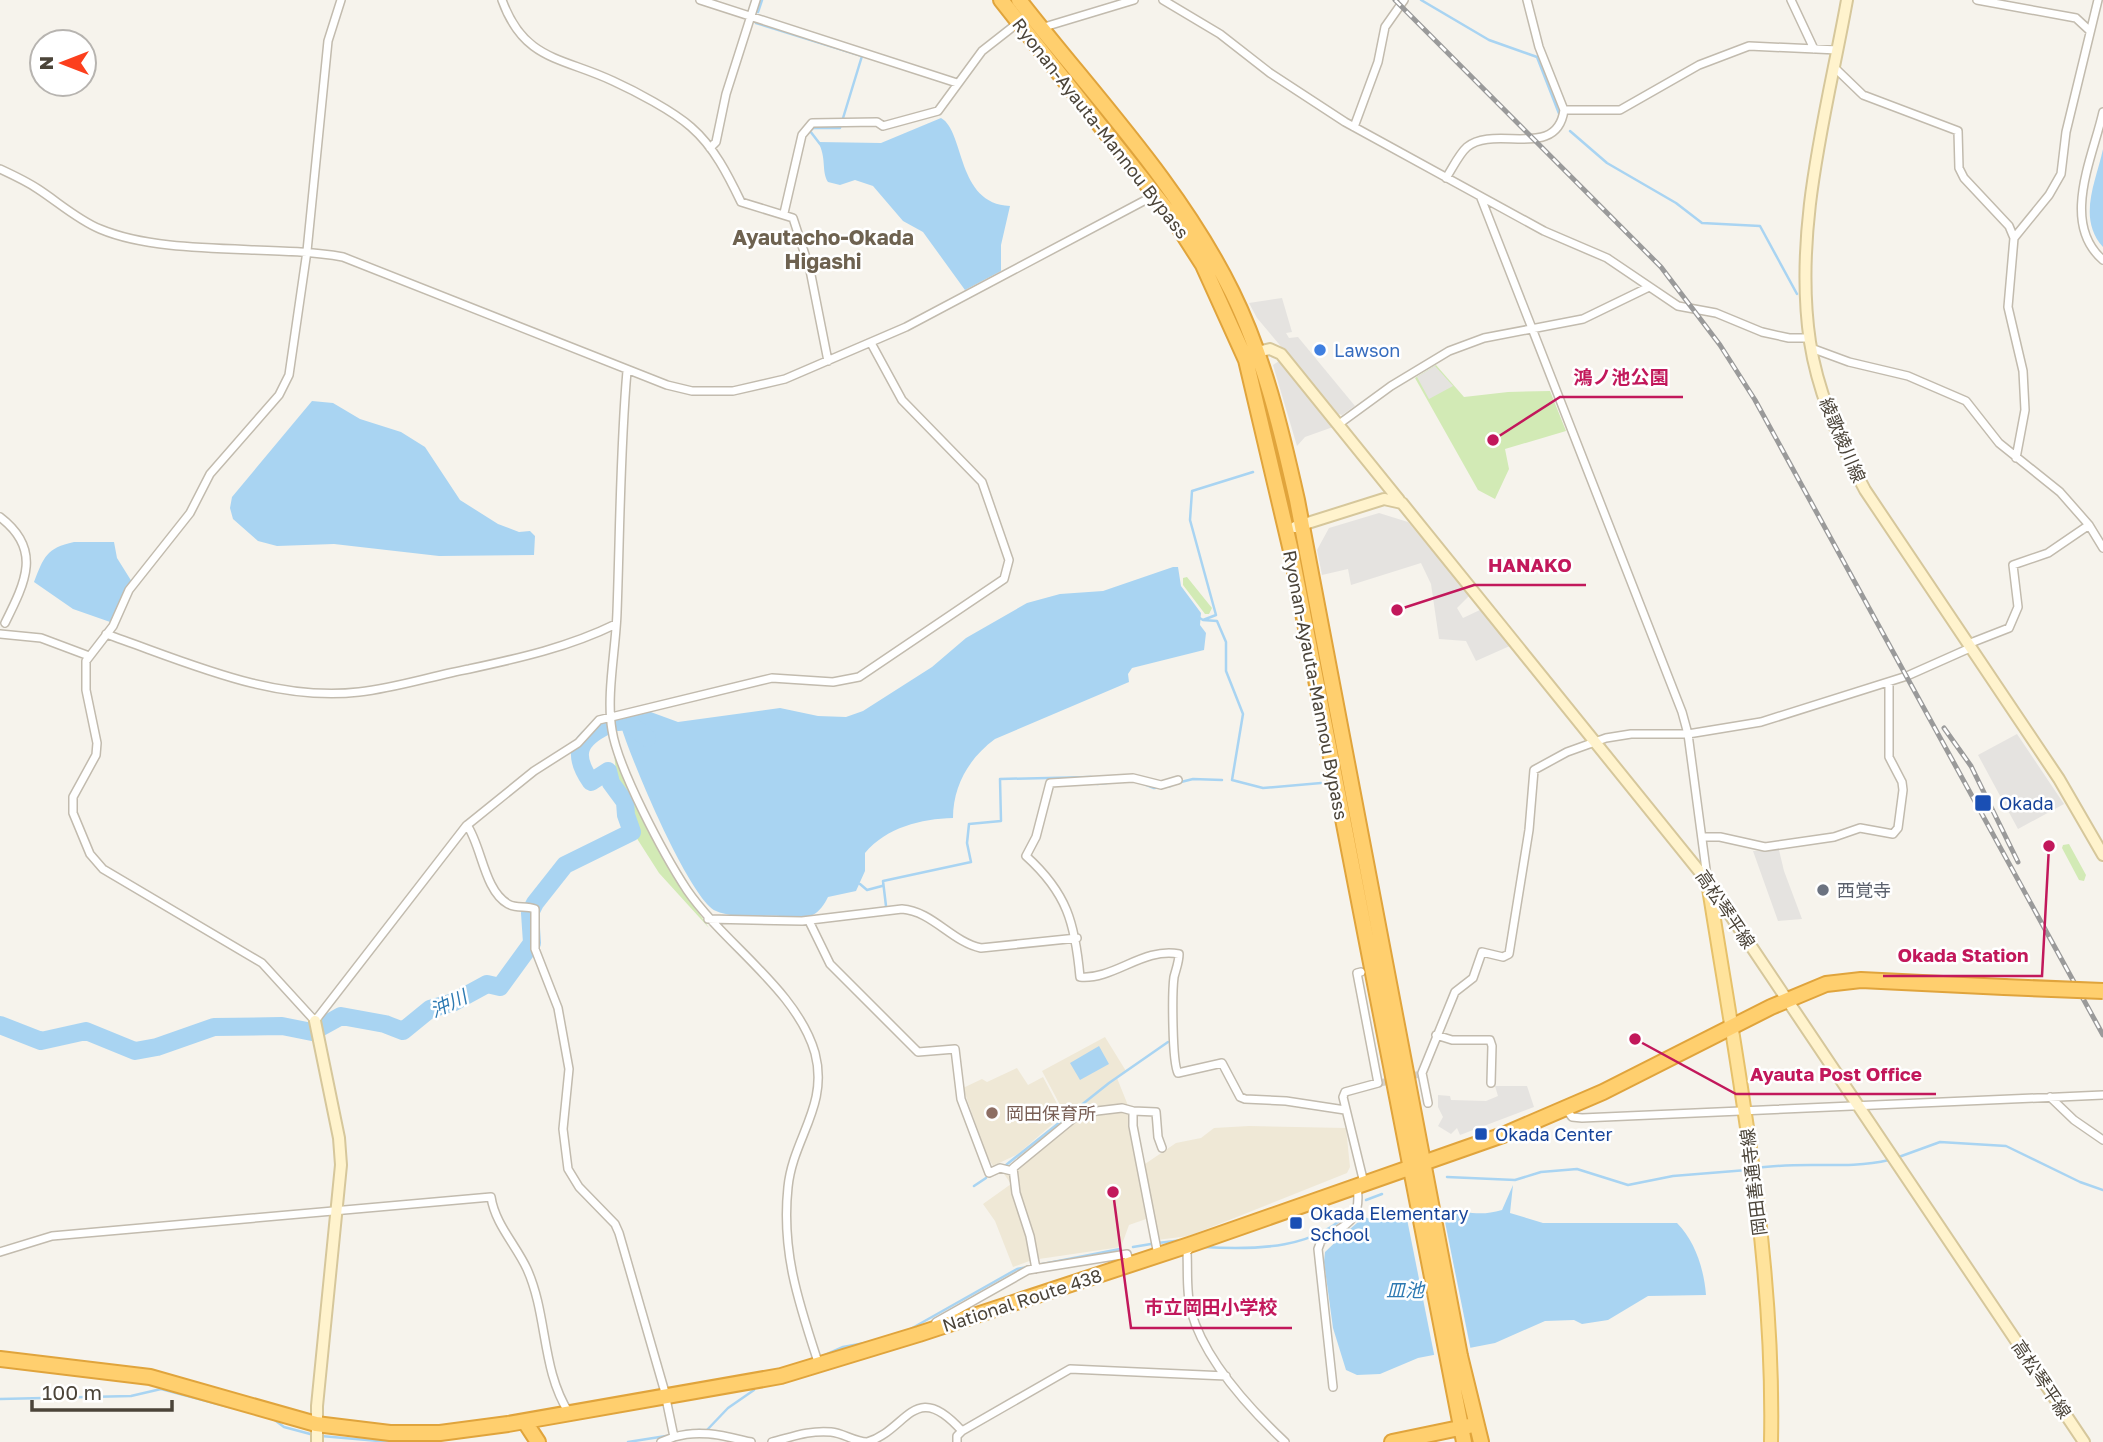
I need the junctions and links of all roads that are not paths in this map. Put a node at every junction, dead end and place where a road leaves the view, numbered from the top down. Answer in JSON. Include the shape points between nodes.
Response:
{"nodes":[{"id":1,"x":341,"y":0,"type":"edge"},
{"id":2,"x":502,"y":0,"type":"edge"},
{"id":3,"x":700,"y":0,"type":"edge"},
{"id":4,"x":756,"y":0,"type":"edge"},
{"id":5,"x":1001,"y":0,"type":"edge"},
{"id":6,"x":1019,"y":0,"type":"edge"},
{"id":7,"x":1134,"y":0,"type":"edge"},
{"id":8,"x":1163,"y":0,"type":"edge"},
{"id":9,"x":1404,"y":0,"type":"edge"},
{"id":10,"x":1527,"y":0,"type":"edge"},
{"id":11,"x":1791,"y":0,"type":"edge"},
{"id":12,"x":1847,"y":0,"type":"edge"},
{"id":13,"x":1977,"y":0,"type":"edge"},
{"id":14,"x":2098,"y":0,"type":"edge"},
{"id":15,"x":751,"y":17,"type":"junction"},
{"id":16,"x":1019,"y":22,"type":"junction"},
{"id":17,"x":1040,"y":28,"type":"junction"},
{"id":18,"x":2091,"y":31,"type":"junction"},
{"id":19,"x":1814,"y":49,"type":"junction"},
{"id":20,"x":1838,"y":50,"type":"junction"},
{"id":21,"x":1835,"y":68,"type":"junction"},
{"id":22,"x":957,"y":83,"type":"junction"},
{"id":23,"x":1564,"y":110,"type":"junction"},
{"id":24,"x":2103,"y":112,"type":"edge"},
{"id":25,"x":1354,"y":127,"type":"junction"},
{"id":26,"x":710,"y":148,"type":"junction"},
{"id":27,"x":0,"y":169,"type":"edge"},
{"id":28,"x":1446,"y":178,"type":"junction"},
{"id":29,"x":1161,"y":191,"type":"junction"},
{"id":30,"x":1480,"y":197,"type":"junction"},
{"id":31,"x":784,"y":213,"type":"junction"},
{"id":32,"x":2014,"y":238,"type":"junction"},
{"id":33,"x":307,"y":251,"type":"junction"},
{"id":34,"x":2103,"y":260,"type":"edge"},
{"id":35,"x":1649,"y":287,"type":"junction"},
{"id":36,"x":1532,"y":329,"type":"junction"},
{"id":37,"x":871,"y":343,"type":"junction"},
{"id":38,"x":1810,"y":343,"type":"junction"},
{"id":39,"x":1257,"y":352,"type":"junction"},
{"id":40,"x":828,"y":361,"type":"junction"},
{"id":41,"x":627,"y":371,"type":"junction"},
{"id":42,"x":1339,"y":424,"type":"junction"},
{"id":43,"x":2016,"y":458,"type":"junction"},
{"id":44,"x":1399,"y":500,"type":"junction"},
{"id":45,"x":0,"y":517,"type":"edge"},
{"id":46,"x":1301,"y":525,"type":"junction"},
{"id":47,"x":2089,"y":525,"type":"junction"},
{"id":48,"x":1285,"y":530,"type":"junction"},
{"id":49,"x":2103,"y":548,"type":"edge"},
{"id":50,"x":5,"y":622,"type":"dead end"},
{"id":51,"x":616,"y":624,"type":"junction"},
{"id":52,"x":0,"y":634,"type":"edge"},
{"id":53,"x":106,"y":635,"type":"junction"},
{"id":54,"x":1969,"y":646,"type":"junction"},
{"id":55,"x":89,"y":656,"type":"junction"},
{"id":56,"x":1889,"y":682,"type":"junction"},
{"id":57,"x":611,"y":717,"type":"junction"},
{"id":58,"x":1688,"y":734,"type":"junction"},
{"id":59,"x":1597,"y":742,"type":"junction"},
{"id":60,"x":1178,"y":780,"type":"dead end"},
{"id":61,"x":467,"y":825,"type":"junction"},
{"id":62,"x":1702,"y":837,"type":"junction"},
{"id":63,"x":2103,"y":855,"type":"edge"},
{"id":64,"x":1708,"y":883,"type":"junction"},
{"id":65,"x":708,"y":919,"type":"junction"},
{"id":66,"x":808,"y":921,"type":"junction"},
{"id":67,"x":1077,"y":938,"type":"junction"},
{"id":68,"x":1361,"y":972,"type":"dead end"},
{"id":69,"x":2103,"y":991,"type":"edge"},
{"id":70,"x":1787,"y":999,"type":"junction"},
{"id":71,"x":317,"y":1026,"type":"junction"},
{"id":72,"x":1731,"y":1028,"type":"junction"},
{"id":73,"x":1436,"y":1035,"type":"junction"},
{"id":74,"x":1491,"y":1083,"type":"dead end"},
{"id":75,"x":2103,"y":1095,"type":"edge"},
{"id":76,"x":2050,"y":1097,"type":"junction"},
{"id":77,"x":1428,"y":1103,"type":"dead end"},
{"id":78,"x":1857,"y":1104,"type":"junction"},
{"id":79,"x":1566,"y":1109,"type":"junction"},
{"id":80,"x":1744,"y":1110,"type":"junction"},
{"id":81,"x":1133,"y":1111,"type":"junction"},
{"id":82,"x":1345,"y":1111,"type":"junction"},
{"id":83,"x":2103,"y":1140,"type":"edge"},
{"id":84,"x":1163,"y":1148,"type":"dead end"},
{"id":85,"x":1416,"y":1164,"type":"junction"},
{"id":86,"x":1013,"y":1171,"type":"junction"},
{"id":87,"x":1361,"y":1185,"type":"junction"},
{"id":88,"x":338,"y":1211,"type":"junction"},
{"id":89,"x":1192,"y":1244,"type":"junction"},
{"id":90,"x":0,"y":1252,"type":"edge"},
{"id":91,"x":1157,"y":1255,"type":"junction"},
{"id":92,"x":1130,"y":1264,"type":"junction"},
{"id":93,"x":1036,"y":1265,"type":"junction"},
{"id":94,"x":911,"y":1337,"type":"junction"},
{"id":95,"x":1,"y":1357,"type":"edge"},
{"id":96,"x":819,"y":1366,"type":"junction"},
{"id":97,"x":1226,"y":1376,"type":"junction"},
{"id":98,"x":1333,"y":1387,"type":"dead end"},
{"id":99,"x":664,"y":1396,"type":"junction"},
{"id":100,"x":570,"y":1413,"type":"junction"},
{"id":101,"x":525,"y":1422,"type":"junction"},
{"id":102,"x":962,"y":1431,"type":"junction"},
{"id":103,"x":316,"y":1434,"type":"edge"},
{"id":104,"x":674,"y":1436,"type":"junction"},
{"id":105,"x":1471,"y":1436,"type":"edge"},
{"id":106,"x":737,"y":1441,"type":"edge"},
{"id":107,"x":526,"y":1442,"type":"edge"},
{"id":108,"x":538,"y":1442,"type":"edge"},
{"id":109,"x":661,"y":1442,"type":"edge"},
{"id":110,"x":751,"y":1442,"type":"edge"},
{"id":111,"x":772,"y":1442,"type":"edge"},
{"id":112,"x":957,"y":1442,"type":"edge"},
{"id":113,"x":1284,"y":1442,"type":"edge"},
{"id":114,"x":1392,"y":1442,"type":"edge"},
{"id":115,"x":1771,"y":1442,"type":"edge"},
{"id":116,"x":2084,"y":1442,"type":"edge"}],
"edges":[{"from":1,"to":33,"type":"street","via":[[328,41]]},
{"from":2,"to":26,"type":"street","via":[[510,22],[537,51],[613,81],[684,121]]},
{"from":3,"to":15,"type":"street"},
{"from":4,"to":15,"type":"street"},
{"from":5,"to":16,"type":"highway","name":"Ryonan-Ayauta-Mannou Bypass"},
{"from":6,"to":17,"type":"highway","name":"Ryonan-Ayauta-Mannou Bypass"},
{"from":7,"to":17,"type":"street"},
{"from":8,"to":25,"type":"street"},
{"from":9,"to":25,"type":"street","via":[[1385,27],[1378,62]]},
{"from":10,"to":23,"type":"street","via":[[1539,47]]},
{"from":11,"to":19,"type":"street"},
{"from":12,"to":20,"type":"main road","name":"綾歌綾川線"},
{"from":13,"to":18,"type":"street","via":[[2076,18]]},
{"from":14,"to":18,"type":"street"},
{"from":15,"to":22,"type":"street"},
{"from":15,"to":26,"type":"street","via":[[716,142]]},
{"from":16,"to":22,"type":"street","via":[[982,51]]},
{"from":16,"to":29,"type":"highway","name":"Ryonan-Ayauta-Mannou Bypass"},
{"from":17,"to":29,"type":"highway","name":"Ryonan-Ayauta-Mannou Bypass"},
{"from":18,"to":32,"type":"street","via":[[2066,132],[2061,174]]},
{"from":19,"to":20,"type":"street"},
{"from":19,"to":23,"type":"street","via":[[1736,49],[1620,110]]},
{"from":20,"to":21,"type":"main road","name":"綾歌綾川線"},
{"from":21,"to":32,"type":"street","via":[[1863,95],[1958,131],[1959,168],[1964,178],[2009,226]]},
{"from":21,"to":38,"type":"main road","name":"綾歌綾川線","via":[[1806,249]]},
{"from":22,"to":31,"type":"street","via":[[939,111],[883,126],[877,122],[812,123],[802,135]]},
{"from":23,"to":28,"type":"street","via":[[1563,119],[1545,136],[1486,139],[1468,146]]},
{"from":24,"to":34,"type":"street","via":[[2080,216],[2088,240]]},
{"from":25,"to":28,"type":"street"},
{"from":26,"to":31,"type":"street","via":[[741,202]]},
{"from":27,"to":33,"type":"street","via":[[83,220],[120,234],[217,247]]},
{"from":28,"to":30,"type":"street"},
{"from":29,"to":37,"type":"street"},
{"from":29,"to":39,"type":"highway","name":"Ryonan-Ayauta-Mannou Bypass","via":[[1214,258]]},
{"from":29,"to":48,"type":"highway","name":"Ryonan-Ayauta-Mannou Bypass","via":[[1203,265],[1247,359]]},
{"from":30,"to":35,"type":"street","via":[[1607,258]]},
{"from":30,"to":36,"type":"street"},
{"from":31,"to":40,"type":"street","via":[[793,218],[810,270]]},
{"from":32,"to":43,"type":"street","via":[[2008,307],[2024,371],[2025,410]]},
{"from":33,"to":41,"type":"street","via":[[344,257]]},
{"from":33,"to":53,"type":"street","via":[[289,375],[279,395],[210,474],[170,543],[129,590]]},
{"from":35,"to":36,"type":"street","via":[[1583,319]]},
{"from":35,"to":38,"type":"street","via":[[1686,309],[1716,313],[1762,332]]},
{"from":36,"to":42,"type":"street","via":[[1448,351]]},
{"from":36,"to":58,"type":"street"},
{"from":37,"to":40,"type":"street"},
{"from":37,"to":57,"type":"street","via":[[902,400],[982,482],[1009,560],[1004,579],[859,677],[832,682],[772,678]]},
{"from":38,"to":43,"type":"street","via":[[1849,362],[1954,393]]},
{"from":38,"to":54,"type":"main road","name":"綾歌綾川線","via":[[1846,455]]},
{"from":39,"to":42,"type":"main road","name":"高松琴平線","via":[[1270,349],[1281,354]]},
{"from":39,"to":46,"type":"highway","name":"Ryonan-Ayauta-Mannou Bypass","via":[[1284,442]]},
{"from":40,"to":41,"type":"street","via":[[785,379],[733,391],[692,391]]},
{"from":41,"to":51,"type":"street"},
{"from":42,"to":44,"type":"main road","name":"高松琴平線"},
{"from":43,"to":47,"type":"street","via":[[2060,492]]},
{"from":44,"to":46,"type":"main road","via":[[1384,499]]},
{"from":44,"to":59,"type":"main road","name":"高松琴平線"},
{"from":45,"to":50,"type":"street","via":[[19,531],[26,545],[26,569]]},
{"from":46,"to":48,"type":"main road"},
{"from":46,"to":85,"type":"highway","name":"Ryonan-Ayauta-Mannou Bypass"},
{"from":47,"to":49,"type":"street"},
{"from":47,"to":54,"type":"street","via":[[2048,553],[2013,565],[2018,607],[2009,628]]},
{"from":48,"to":85,"type":"highway","name":"Ryonan-Ayauta-Mannou Bypass"},
{"from":51,"to":53,"type":"street","via":[[561,648],[519,659],[392,687],[334,694],[251,683]]},
{"from":51,"to":57,"type":"street"},
{"from":52,"to":55,"type":"street","via":[[41,638]]},
{"from":53,"to":55,"type":"street"},
{"from":54,"to":56,"type":"street"},
{"from":54,"to":63,"type":"main road","name":"綾歌綾川線","via":[[2059,779]]},
{"from":55,"to":71,"type":"street","via":[[86,690],[96,755],[74,797],[74,813],[90,854],[103,869],[262,963]]},
{"from":56,"to":58,"type":"street","via":[[1743,727]]},
{"from":56,"to":62,"type":"street","via":[[1889,757],[1903,790],[1898,828],[1893,834],[1860,828],[1765,847]]},
{"from":57,"to":61,"type":"street","via":[[599,720],[578,743],[523,779]]},
{"from":57,"to":65,"type":"street","via":[[613,735],[643,809],[684,886]]},
{"from":58,"to":59,"type":"street","via":[[1631,734]]},
{"from":58,"to":62,"type":"street"},
{"from":59,"to":64,"type":"main road","name":"高松琴平線"},
{"from":59,"to":73,"type":"street","via":[[1534,770],[1509,954],[1482,952],[1473,978],[1455,992]]},
{"from":60,"to":67,"type":"street","via":[[1161,786],[1133,778],[1051,783],[1026,856],[1066,903]]},
{"from":61,"to":71,"type":"street"},
{"from":61,"to":99,"type":"street","via":[[496,892],[516,907],[532,908],[535,950],[558,1008],[569,1069],[563,1129],[568,1169],[619,1233]]},
{"from":62,"to":64,"type":"street"},
{"from":64,"to":70,"type":"main road","name":"高松琴平線"},
{"from":64,"to":72,"type":"main road","name":"岡田善通寺線"},
{"from":65,"to":66,"type":"street"},
{"from":65,"to":96,"type":"street","via":[[798,1015],[815,1054],[818,1092],[791,1166],[786,1238],[793,1283]]},
{"from":66,"to":67,"type":"street","via":[[909,909],[981,948]]},
{"from":66,"to":86,"type":"street","via":[[830,964],[918,1052],[955,1049],[961,1098],[989,1173],[1000,1168]]},
{"from":67,"to":82,"type":"street","via":[[1080,977],[1100,976],[1134,960],[1180,954],[1174,978],[1172,1045],[1178,1073],[1222,1063],[1245,1099]]},
{"from":68,"to":82,"type":"street","via":[[1357,974],[1379,1083],[1346,1092]]},
{"from":69,"to":70,"type":"highway","name":"National Route 438","bridge":true,"via":[[1845,980]]},
{"from":70,"to":72,"type":"highway","name":"National Route 438"},
{"from":70,"to":78,"type":"main road","name":"高松琴平線"},
{"from":71,"to":88,"type":"main road","via":[[340,1139]]},
{"from":72,"to":79,"type":"highway","name":"National Route 438"},
{"from":72,"to":80,"type":"main road","name":"岡田善通寺線"},
{"from":73,"to":74,"type":"street","via":[[1452,1040],[1490,1040]]},
{"from":73,"to":77,"type":"street","via":[[1421,1073]]},
{"from":75,"to":76,"type":"street"},
{"from":76,"to":78,"type":"street"},
{"from":76,"to":83,"type":"street"},
{"from":78,"to":80,"type":"street"},
{"from":78,"to":116,"type":"main road","name":"高松琴平線"},
{"from":79,"to":80,"type":"street","via":[[1577,1118]]},
{"from":79,"to":85,"type":"highway","name":"National Route 438"},
{"from":80,"to":115,"type":"main road","name":"岡田善通寺線","via":[[1769,1347]]},
{"from":81,"to":84,"type":"street","via":[[1156,1112]]},
{"from":81,"to":86,"type":"street","via":[[1080,1113],[1016,1163]]},
{"from":81,"to":91,"type":"street"},
{"from":82,"to":87,"type":"street","via":[[1351,1122]]},
{"from":85,"to":87,"type":"highway","name":"National Route 438"},
{"from":85,"to":105,"type":"highway","name":"Ryonan-Ayauta-Mannou Bypass"},
{"from":86,"to":93,"type":"street"},
{"from":87,"to":89,"type":"highway","name":"National Route 438"},
{"from":87,"to":98,"type":"street","via":[[1358,1212],[1321,1241],[1318,1249]]},
{"from":88,"to":90,"type":"street","via":[[52,1236]]},
{"from":88,"to":100,"type":"street","via":[[491,1198],[535,1290],[552,1380]]},
{"from":88,"to":103,"type":"main road"},
{"from":89,"to":91,"type":"highway","name":"National Route 438"},
{"from":89,"to":97,"type":"street","via":[[1187,1252],[1190,1309]]},
{"from":91,"to":92,"type":"highway","name":"National Route 438"},
{"from":92,"to":93,"type":"street","via":[[1127,1254]]},
{"from":92,"to":94,"type":"highway","name":"National Route 438"},
{"from":93,"to":94,"type":"street"},
{"from":94,"to":96,"type":"highway","name":"National Route 438"},
{"from":95,"to":103,"type":"highway","name":"National Route 438","via":[[150,1377]]},
{"from":96,"to":99,"type":"highway","name":"National Route 438"},
{"from":97,"to":102,"type":"street","via":[[1070,1369]]},
{"from":97,"to":113,"type":"street"},
{"from":99,"to":100,"type":"highway","name":"National Route 438"},
{"from":99,"to":104,"type":"street"},
{"from":100,"to":101,"type":"highway","name":"National Route 438"},
{"from":101,"to":103,"type":"highway","name":"National Route 438","via":[[417,1433]]},
{"from":101,"to":107,"type":"highway"},
{"from":101,"to":108,"type":"highway"},
{"from":102,"to":111,"type":"street","via":[[937,1411],[916,1408],[881,1437],[867,1442],[832,1432],[805,1432]]},
{"from":102,"to":112,"type":"street"},
{"from":104,"to":106,"type":"street","via":[[713,1433]]},
{"from":104,"to":109,"type":"street"},
{"from":105,"to":114,"type":"highway"},
{"from":106,"to":110,"type":"street"}]}
